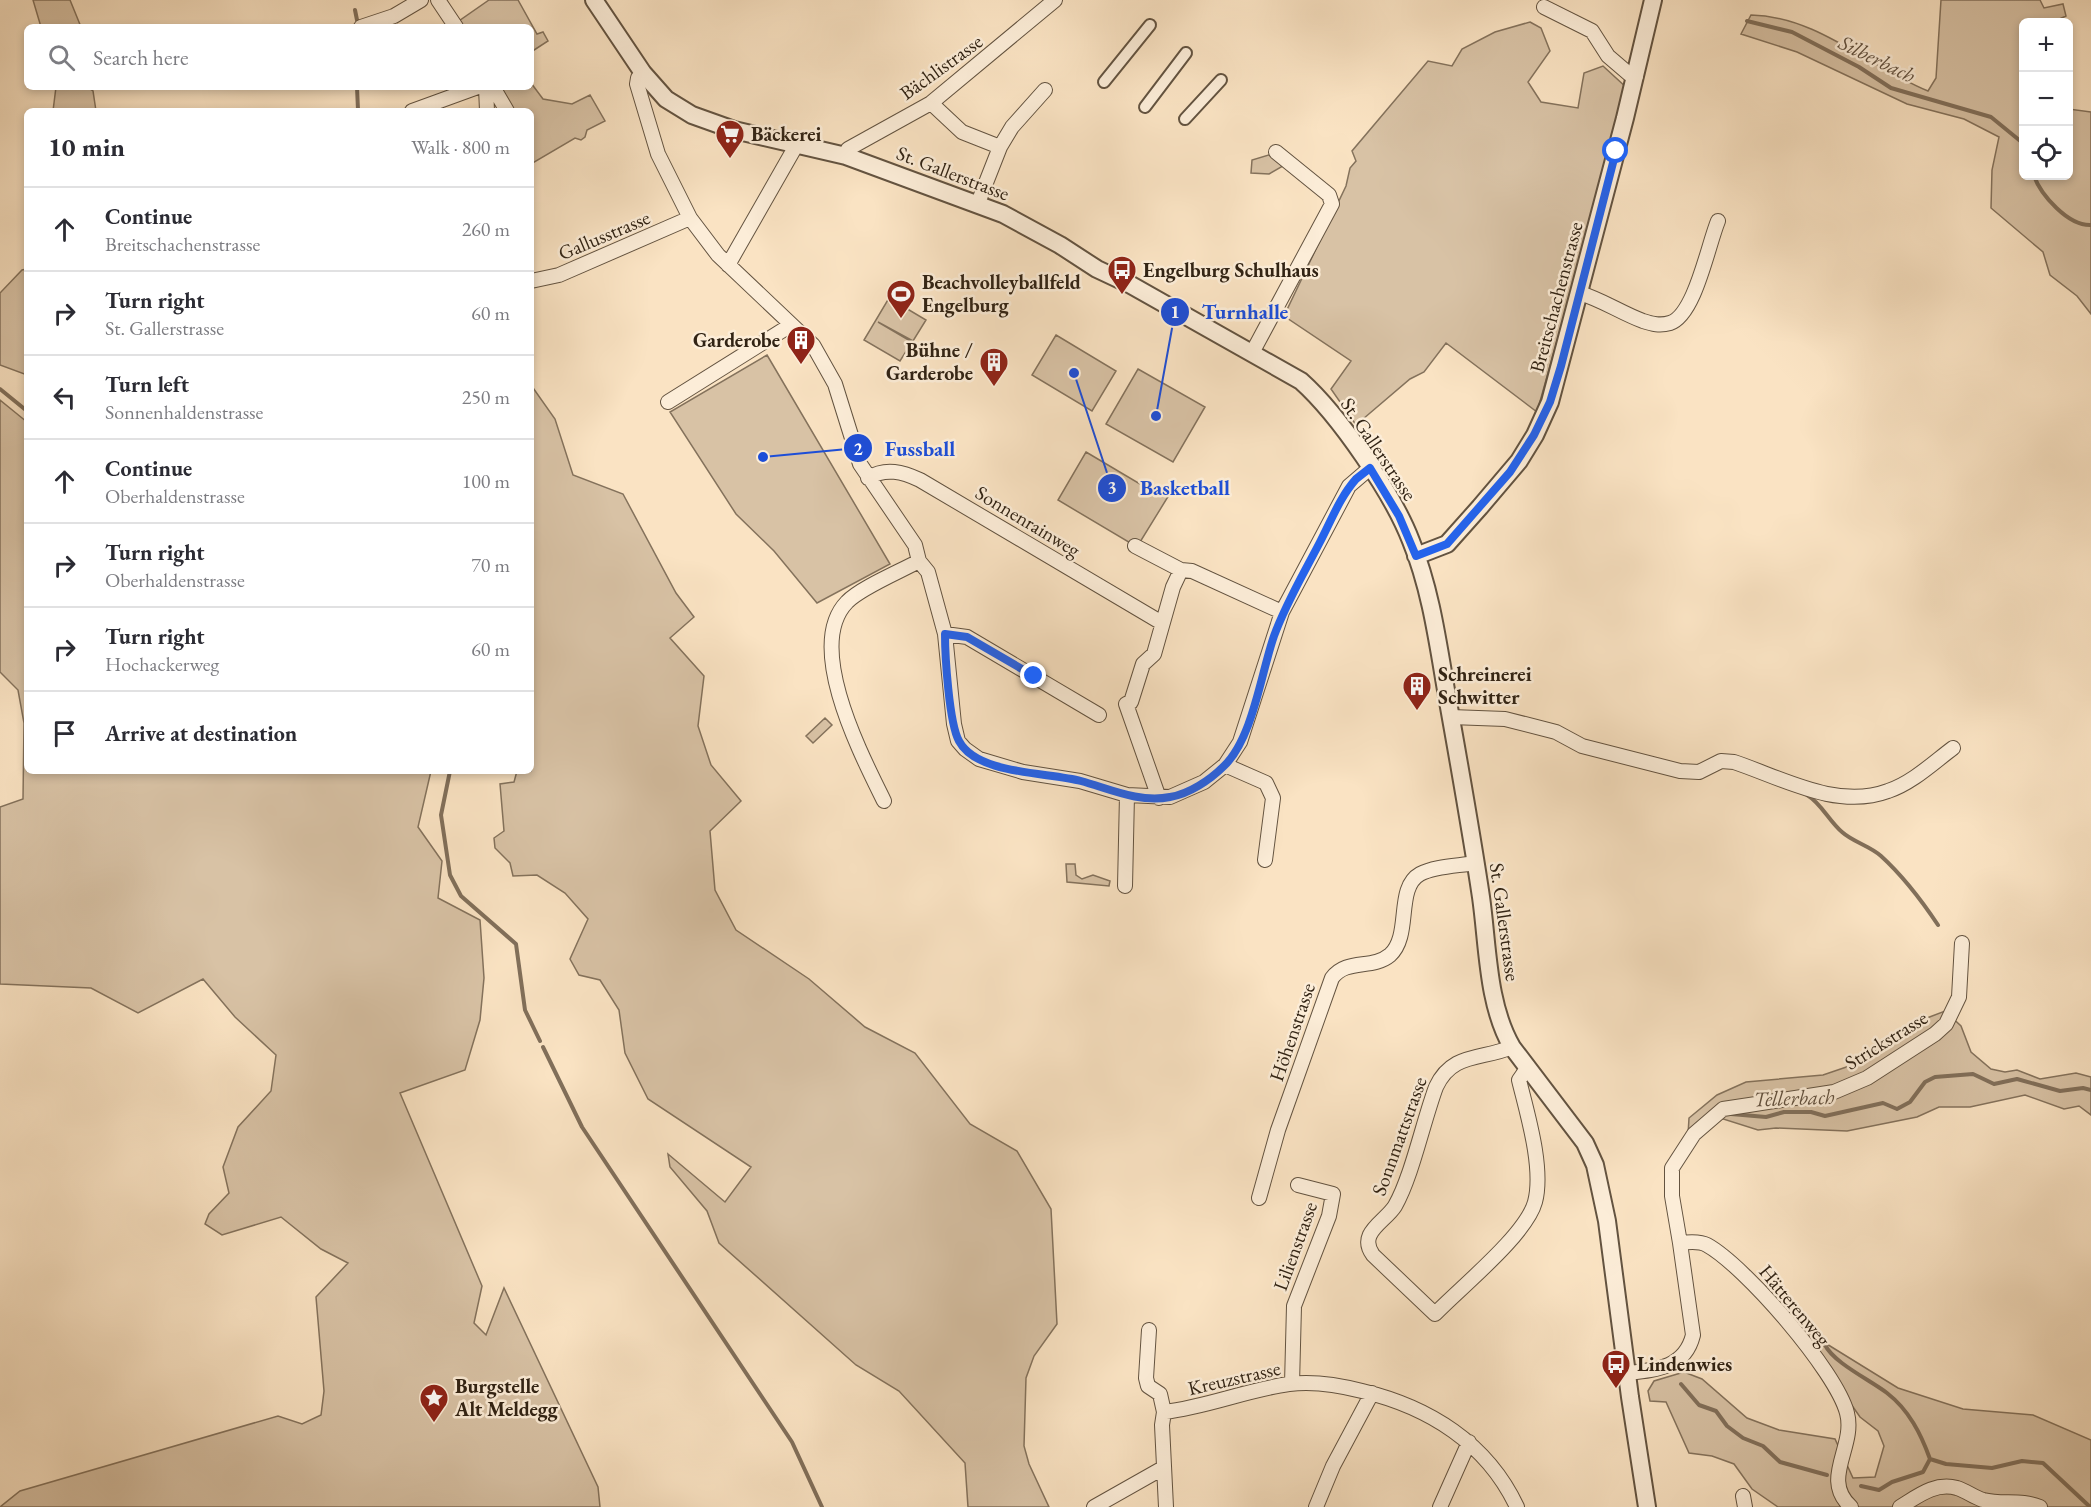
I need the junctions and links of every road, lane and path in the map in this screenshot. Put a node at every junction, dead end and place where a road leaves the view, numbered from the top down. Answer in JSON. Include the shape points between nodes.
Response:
{"nodes":[{"id":1,"x":421,"y":0,"type":"edge"},
{"id":2,"x":438,"y":0,"type":"edge"},
{"id":3,"x":594,"y":0,"type":"edge"},
{"id":4,"x":1055,"y":0,"type":"edge"},
{"id":5,"x":1653,"y":0,"type":"edge"},
{"id":6,"x":1544,"y":7,"type":"dead end"},
{"id":7,"x":370,"y":24,"type":"edge"},
{"id":8,"x":454,"y":24,"type":"edge"},
{"id":9,"x":1150,"y":25,"type":"dead end"},
{"id":10,"x":1186,"y":53,"type":"dead end"},
{"id":11,"x":643,"y":73,"type":"junction"},
{"id":12,"x":1636,"y":76,"type":"junction"},
{"id":13,"x":1221,"y":80,"type":"dead end"},
{"id":14,"x":1104,"y":82,"type":"dead end"},
{"id":15,"x":471,"y":90,"type":"edge"},
{"id":16,"x":486,"y":90,"type":"edge"},
{"id":17,"x":496,"y":90,"type":"edge"},
{"id":18,"x":1046,"y":90,"type":"dead end"},
{"id":19,"x":931,"y":103,"type":"junction"},
{"id":20,"x":1145,"y":107,"type":"dead end"},
{"id":21,"x":421,"y":108,"type":"edge"},
{"id":22,"x":486,"y":108,"type":"edge"},
{"id":23,"x":505,"y":108,"type":"edge"},
{"id":24,"x":1185,"y":119,"type":"dead end"},
{"id":25,"x":797,"y":144,"type":"junction"},
{"id":26,"x":1000,"y":147,"type":"junction"},
{"id":27,"x":1276,"y":152,"type":"dead end"},
{"id":28,"x":846,"y":156,"type":"junction"},
{"id":29,"x":978,"y":203,"type":"junction"},
{"id":30,"x":690,"y":218,"type":"junction"},
{"id":31,"x":1718,"y":221,"type":"dead end"},
{"id":32,"x":728,"y":265,"type":"junction"},
{"id":33,"x":534,"y":280,"type":"edge"},
{"id":34,"x":1579,"y":293,"type":"junction"},
{"id":35,"x":791,"y":325,"type":"junction"},
{"id":36,"x":1252,"y":353,"type":"junction"},
{"id":37,"x":668,"y":402,"type":"dead end"},
{"id":38,"x":1370,"y":468,"type":"junction"},
{"id":39,"x":868,"y":478,"type":"junction"},
{"id":40,"x":1135,"y":546,"type":"dead end"},
{"id":41,"x":1416,"y":556,"type":"junction"},
{"id":42,"x":919,"y":561,"type":"junction"},
{"id":43,"x":1181,"y":570,"type":"junction"},
{"id":44,"x":1282,"y":612,"type":"junction"},
{"id":45,"x":1162,"y":623,"type":"junction"},
{"id":46,"x":945,"y":634,"type":"junction"},
{"id":47,"x":1099,"y":715,"type":"dead end"},
{"id":48,"x":1451,"y":717,"type":"junction"},
{"id":49,"x":1953,"y":748,"type":"dead end"},
{"id":50,"x":1225,"y":765,"type":"junction"},
{"id":51,"x":1127,"y":795,"type":"junction"},
{"id":52,"x":1159,"y":798,"type":"junction"},
{"id":53,"x":884,"y":801,"type":"dead end"},
{"id":54,"x":1265,"y":860,"type":"dead end"},
{"id":55,"x":1475,"y":863,"type":"junction"},
{"id":56,"x":1125,"y":886,"type":"dead end"},
{"id":57,"x":1962,"y":943,"type":"dead end"},
{"id":58,"x":1512,"y":1047,"type":"junction"},
{"id":59,"x":1528,"y":1067,"type":"junction"},
{"id":60,"x":1298,"y":1185,"type":"dead end"},
{"id":61,"x":1259,"y":1198,"type":"dead end"},
{"id":62,"x":1680,"y":1243,"type":"junction"},
{"id":63,"x":1149,"y":1329,"type":"dead end"},
{"id":64,"x":1627,"y":1373,"type":"junction"},
{"id":65,"x":1292,"y":1384,"type":"junction"},
{"id":66,"x":1372,"y":1393,"type":"junction"},
{"id":67,"x":1164,"y":1412,"type":"junction"},
{"id":68,"x":1469,"y":1442,"type":"junction"},
{"id":69,"x":1163,"y":1468,"type":"junction"},
{"id":70,"x":1094,"y":1507,"type":"edge"},
{"id":71,"x":1166,"y":1507,"type":"edge"},
{"id":72,"x":1316,"y":1507,"type":"edge"},
{"id":73,"x":1440,"y":1507,"type":"edge"},
{"id":74,"x":1517,"y":1507,"type":"edge"},
{"id":75,"x":1647,"y":1507,"type":"edge"},
{"id":76,"x":1851,"y":1507,"type":"edge"},
{"id":77,"x":1900,"y":1507,"type":"edge"},
{"id":78,"x":2040,"y":1507,"type":"edge"}],
"edges":[{"from":1,"to":7,"type":"street"},
{"from":2,"to":8,"type":"street"},
{"from":3,"to":11,"type":"street","name":"St. Gallerstrasse"},
{"from":4,"to":19,"type":"street","name":"Bächlistrasse"},
{"from":5,"to":12,"type":"street","name":"Breitschachenstrasse"},
{"from":6,"to":12,"type":"street","via":[[1592,31],[1608,56]]},
{"from":9,"to":14,"type":"street"},
{"from":10,"to":20,"type":"street"},
{"from":11,"to":25,"type":"street","name":"St. Gallerstrasse","via":[[666,99],[692,116]]},
{"from":11,"to":30,"type":"street","via":[[637,84],[658,154]]},
{"from":12,"to":34,"type":"street","name":"Breitschachenstrasse"},
{"from":13,"to":24,"type":"street"},
{"from":15,"to":21,"type":"street"},
{"from":16,"to":22,"type":"street"},
{"from":17,"to":23,"type":"street"},
{"from":18,"to":26,"type":"street","via":[[1012,127]]},
{"from":19,"to":26,"type":"street","via":[[962,132]]},
{"from":19,"to":28,"type":"street","name":"Bächlistrasse","via":[[848,149]]},
{"from":25,"to":28,"type":"street","name":"St. Gallerstrasse"},
{"from":25,"to":32,"type":"street"},
{"from":26,"to":29,"type":"street"},
{"from":27,"to":36,"type":"street","via":[[1332,200]]},
{"from":28,"to":29,"type":"street","name":"St. Gallerstrasse"},
{"from":29,"to":36,"type":"street","name":"St. Gallerstrasse"},
{"from":30,"to":32,"type":"street"},
{"from":30,"to":33,"type":"street","name":"Gallusstrasse","via":[[559,275]]},
{"from":31,"to":34,"type":"street","via":[[1692,298],[1670,323],[1656,325]]},
{"from":32,"to":35,"type":"street"},
{"from":34,"to":41,"type":"street","name":"Breitschachenstrasse","via":[[1553,391],[1534,435],[1510,472],[1447,544]]},
{"from":35,"to":37,"type":"street"},
{"from":35,"to":39,"type":"street","via":[[822,358]]},
{"from":36,"to":38,"type":"street","name":"St. Gallerstrasse","via":[[1301,381],[1321,400]]},
{"from":38,"to":41,"type":"street","name":"St. Gallerstrasse","via":[[1399,516]]},
{"from":38,"to":44,"type":"street","via":[[1349,486]]},
{"from":39,"to":42,"type":"street","via":[[915,546]]},
{"from":39,"to":45,"type":"street","name":"Sonnenrainweg","via":[[897,471],[920,480]]},
{"from":40,"to":43,"type":"street"},
{"from":41,"to":48,"type":"street","name":"St. Gallerstrasse"},
{"from":42,"to":46,"type":"street","via":[[928,572]]},
{"from":42,"to":53,"type":"street","via":[[848,601],[833,630],[836,680],[845,717]]},
{"from":43,"to":44,"type":"street","via":[[1192,571]]},
{"from":43,"to":45,"type":"street"},
{"from":44,"to":50,"type":"street","via":[[1244,733]]},
{"from":45,"to":52,"type":"street","via":[[1154,654],[1143,664],[1131,702],[1126,704]]},
{"from":46,"to":47,"type":"street","via":[[967,637]]},
{"from":46,"to":51,"type":"street","via":[[954,724],[958,741],[965,749],[996,766],[1080,781]]},
{"from":48,"to":49,"type":"street","via":[[1505,719],[1556,732],[1582,746],[1680,771],[1699,772],[1721,761],[1734,762],[1834,796],[1859,799],[1889,791]]},
{"from":48,"to":55,"type":"street","name":"St. Gallerstrasse"},
{"from":50,"to":52,"type":"street","via":[[1190,789]]},
{"from":50,"to":54,"type":"street","via":[[1266,783],[1271,789]]},
{"from":51,"to":52,"type":"street"},
{"from":51,"to":56,"type":"street"},
{"from":55,"to":58,"type":"street","name":"St. Gallerstrasse","via":[[1496,1002]]},
{"from":55,"to":61,"type":"street","name":"Höhenstrasse","via":[[1425,872],[1415,878],[1407,897],[1401,938],[1392,953],[1376,963],[1348,966],[1332,978],[1278,1130]]},
{"from":57,"to":62,"type":"street","name":"Strickstrasse","via":[[1959,997],[1946,1024],[1935,1034],[1867,1078],[1834,1092],[1723,1109],[1694,1134],[1672,1168],[1671,1188]]},
{"from":58,"to":59,"type":"street","name":"St. Gallerstrasse"},
{"from":58,"to":59,"type":"street","name":"Sonnmattstrasse","via":[[1458,1062],[1444,1072],[1397,1203],[1370,1233],[1369,1250],[1373,1255],[1435,1314],[1519,1231],[1533,1208],[1537,1178],[1519,1076]]},
{"from":59,"to":64,"type":"street","name":"St. Gallerstrasse","via":[[1585,1143],[1595,1165],[1607,1221]]},
{"from":60,"to":65,"type":"street","name":"Lilienstrasse","via":[[1333,1194],[1329,1216],[1294,1306]]},
{"from":62,"to":64,"type":"street","via":[[1693,1335],[1690,1344],[1677,1361],[1662,1368]]},
{"from":62,"to":76,"type":"street","name":"Hätterenweg","via":[[1705,1243],[1731,1262],[1788,1322],[1830,1380],[1849,1420],[1849,1438],[1836,1481],[1840,1494]]},
{"from":63,"to":67,"type":"street","via":[[1146,1378],[1148,1386],[1160,1394]]},
{"from":64,"to":75,"type":"street","name":"St. Gallerstrasse"},
{"from":65,"to":66,"type":"street","name":"Kreuzstrasse","via":[[1331,1385]]},
{"from":65,"to":67,"type":"street","name":"Kreuzstrasse"},
{"from":66,"to":68,"type":"street","name":"Kreuzstrasse","via":[[1423,1413]]},
{"from":66,"to":72,"type":"street"},
{"from":67,"to":69,"type":"street"},
{"from":68,"to":73,"type":"street"},
{"from":68,"to":74,"type":"street","name":"Kreuzstrasse","via":[[1491,1464]]},
{"from":69,"to":70,"type":"street"},
{"from":69,"to":71,"type":"street"},
{"from":77,"to":78,"type":"street","via":[[1921,1494],[1946,1486],[1984,1500],[2023,1501]]}]}
